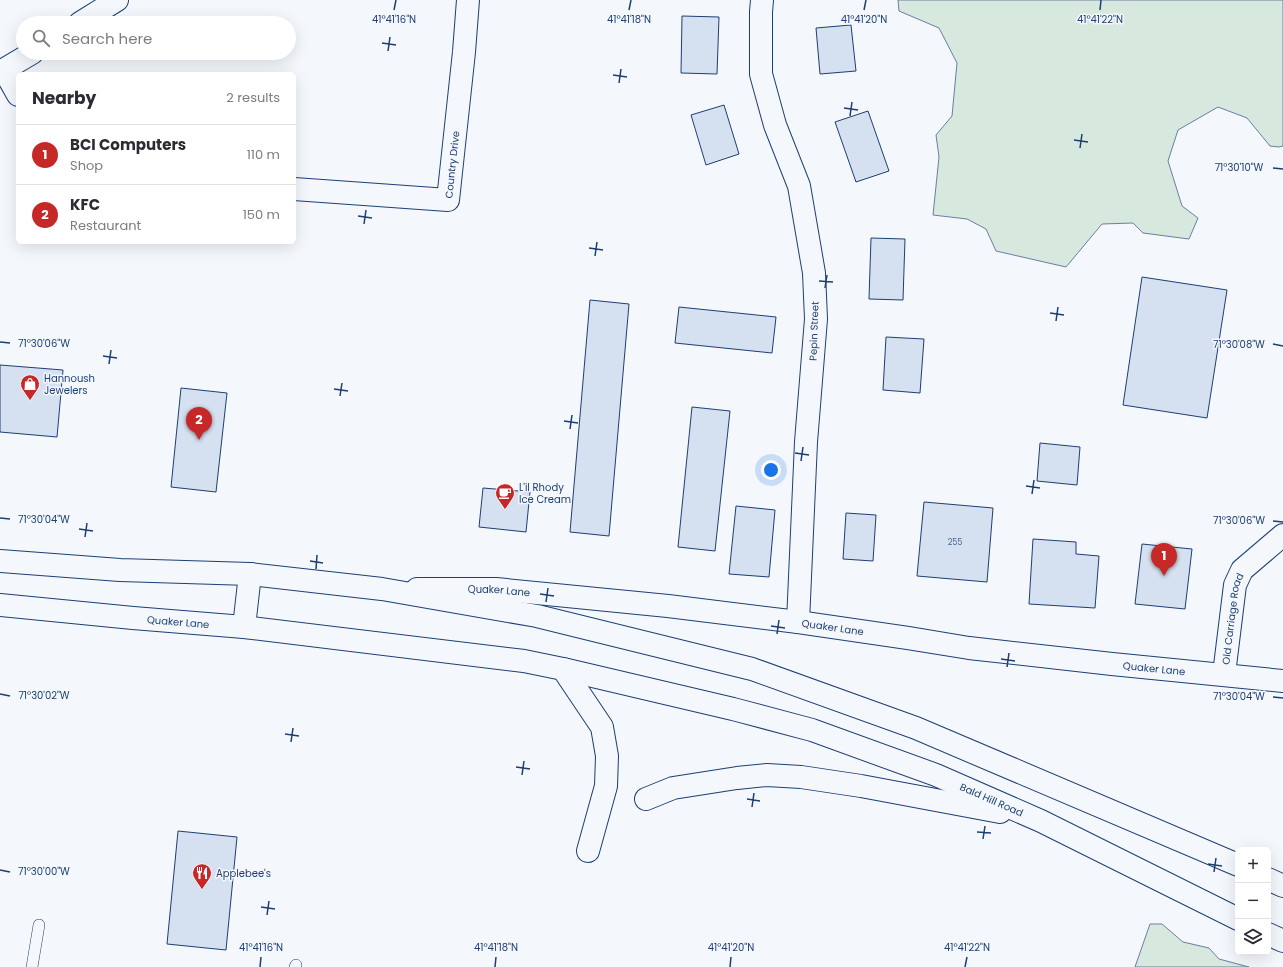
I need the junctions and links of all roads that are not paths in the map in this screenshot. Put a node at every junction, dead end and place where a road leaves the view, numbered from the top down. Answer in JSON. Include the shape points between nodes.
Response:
{"nodes":[{"id":1,"x":117,"y":0,"type":"edge"},
{"id":2,"x":468,"y":0,"type":"edge"},
{"id":3,"x":762,"y":0,"type":"edge"},
{"id":4,"x":91,"y":16,"type":"edge"},
{"id":5,"x":20,"y":60,"type":"edge"},
{"id":6,"x":2,"y":71,"type":"edge"},
{"id":7,"x":16,"y":92,"type":"edge"},
{"id":8,"x":296,"y":189,"type":"edge"},
{"id":9,"x":1283,"y":535,"type":"edge"},
{"id":10,"x":0,"y":561,"type":"edge"},
{"id":11,"x":250,"y":574,"type":"junction"},
{"id":12,"x":382,"y":589,"type":"junction"},
{"id":13,"x":0,"y":605,"type":"edge"},
{"id":14,"x":798,"y":622,"type":"junction"},
{"id":15,"x":244,"y":627,"type":"junction"},
{"id":16,"x":563,"y":669,"type":"junction"},
{"id":17,"x":1224,"y":674,"type":"junction"},
{"id":18,"x":1283,"y":681,"type":"edge"},
{"id":19,"x":733,"y":710,"type":"joint"},
{"id":20,"x":646,"y":799,"type":"dead end"},
{"id":21,"x":1041,"y":821,"type":"junction"},
{"id":22,"x":588,"y":851,"type":"dead end"},
{"id":23,"x":1235,"y":864,"type":"edge"},
{"id":24,"x":1271,"y":880,"type":"edge"},
{"id":25,"x":1283,"y":886,"type":"edge"},
{"id":26,"x":1235,"y":917,"type":"edge"},
{"id":27,"x":39,"y":925,"type":"dead end"},
{"id":28,"x":1271,"y":935,"type":"edge"},
{"id":29,"x":1283,"y":941,"type":"edge"},
{"id":30,"x":32,"y":967,"type":"edge"}],
"edges":[{"from":1,"to":4,"type":"main road"},
{"from":2,"to":8,"type":"main road","name":"Country Drive","via":[[448,200]]},
{"from":3,"to":14,"type":"main road","name":"Pepin Street","via":[[762,74],[775,125],[799,186],[814,273],[816,319],[806,442]]},
{"from":5,"to":6,"type":"main road"},
{"from":6,"to":7,"type":"main road"},
{"from":9,"to":17,"type":"main road","name":"Old Carriage Road","via":[[1242,570],[1235,584]]},
{"from":10,"to":11,"type":"main road","name":"Quaker Lane","via":[[120,570]]},
{"from":11,"to":12,"type":"main road","name":"Quaker Lane"},
{"from":11,"to":15,"type":"main road"},
{"from":12,"to":14,"type":"main road","name":"Quaker Lane","via":[[496,589]]},
{"from":12,"to":23,"type":"main road","name":"Quaker Lane","via":[[537,616],[752,669],[916,728]]},
{"from":13,"to":15,"type":"main road","name":"Quaker Lane"},
{"from":14,"to":17,"type":"main road","name":"Quaker Lane","via":[[976,649]]},
{"from":15,"to":16,"type":"main road","name":"Quaker Lane","via":[[509,659]]},
{"from":16,"to":19,"type":"main road","name":"Quaker Lane"},
{"from":16,"to":22,"type":"main road","via":[[602,727],[607,756],[606,786]]},
{"from":17,"to":18,"type":"main road","name":"Quaker Lane"},
{"from":19,"to":21,"type":"main road","name":"Bald Hill Road","via":[[812,730],[936,774]]},
{"from":20,"to":21,"type":"main road","via":[[673,788],[767,775],[861,786]]},
{"from":21,"to":26,"type":"main road","name":"Bald Hill Road"},
{"from":24,"to":25,"type":"main road"},
{"from":27,"to":30,"type":"lane"},
{"from":28,"to":29,"type":"main road"}]}
